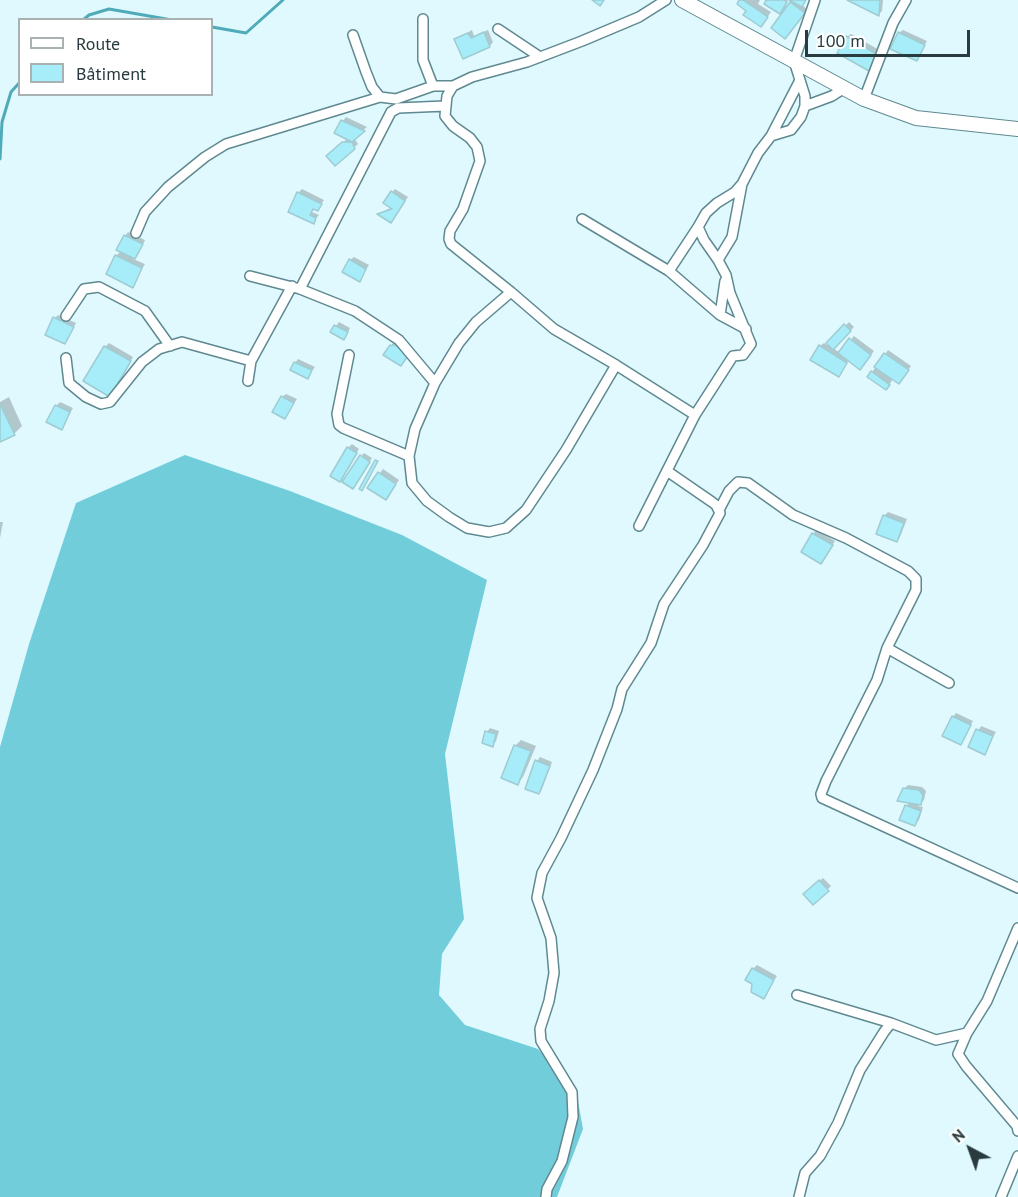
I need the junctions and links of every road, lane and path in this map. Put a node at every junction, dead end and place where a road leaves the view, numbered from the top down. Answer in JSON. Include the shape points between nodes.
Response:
{"nodes":[{"id":1,"x":666,"y":0,"type":"edge"},
{"id":2,"x":815,"y":0,"type":"edge"},
{"id":3,"x":906,"y":0,"type":"edge"},
{"id":4,"x":693,"y":2,"type":"edge"},
{"id":5,"x":423,"y":19,"type":"dead end"},
{"id":6,"x":498,"y":29,"type":"dead end"},
{"id":7,"x":353,"y":36,"type":"dead end"},
{"id":8,"x":540,"y":57,"type":"junction"},
{"id":9,"x":794,"y":61,"type":"junction"},
{"id":10,"x":800,"y":80,"type":"junction"},
{"id":11,"x":433,"y":86,"type":"junction"},
{"id":12,"x":453,"y":86,"type":"junction"},
{"id":13,"x":843,"y":88,"type":"junction"},
{"id":14,"x":380,"y":97,"type":"junction"},
{"id":15,"x":864,"y":99,"type":"junction"},
{"id":16,"x":397,"y":104,"type":"junction"},
{"id":17,"x":445,"y":106,"type":"junction"},
{"id":18,"x":805,"y":106,"type":"junction"},
{"id":19,"x":1018,"y":129,"type":"edge"},
{"id":20,"x":771,"y":136,"type":"junction"},
{"id":21,"x":742,"y":184,"type":"junction"},
{"id":22,"x":582,"y":219,"type":"dead end"},
{"id":23,"x":698,"y":227,"type":"junction"},
{"id":24,"x":135,"y":233,"type":"dead end"},
{"id":25,"x":718,"y":260,"type":"junction"},
{"id":26,"x":669,"y":271,"type":"junction"},
{"id":27,"x":726,"y":275,"type":"junction"},
{"id":28,"x":250,"y":276,"type":"dead end"},
{"id":29,"x":296,"y":288,"type":"junction"},
{"id":30,"x":511,"y":292,"type":"junction"},
{"id":31,"x":720,"y":315,"type":"junction"},
{"id":32,"x":66,"y":316,"type":"dead end"},
{"id":33,"x":746,"y":329,"type":"junction"},
{"id":34,"x":171,"y":346,"type":"junction"},
{"id":35,"x":349,"y":355,"type":"dead end"},
{"id":36,"x":66,"y":358,"type":"dead end"},
{"id":37,"x":250,"y":361,"type":"junction"},
{"id":38,"x":616,"y":365,"type":"junction"},
{"id":39,"x":248,"y":381,"type":"dead end"},
{"id":40,"x":435,"y":383,"type":"junction"},
{"id":41,"x":695,"y":415,"type":"junction"},
{"id":42,"x":409,"y":456,"type":"junction"},
{"id":43,"x":667,"y":471,"type":"junction"},
{"id":44,"x":719,"y":510,"type":"junction"},
{"id":45,"x":639,"y":526,"type":"dead end"},
{"id":46,"x":887,"y":648,"type":"junction"},
{"id":47,"x":949,"y":683,"type":"dead end"},
{"id":48,"x":1018,"y":888,"type":"edge"},
{"id":49,"x":1018,"y":928,"type":"edge"},
{"id":50,"x":797,"y":995,"type":"dead end"},
{"id":51,"x":891,"y":1023,"type":"junction"},
{"id":52,"x":968,"y":1033,"type":"junction"},
{"id":53,"x":1018,"y":1131,"type":"edge"},
{"id":54,"x":1018,"y":1156,"type":"edge"},
{"id":55,"x":546,"y":1197,"type":"edge"},
{"id":56,"x":799,"y":1197,"type":"edge"},
{"id":57,"x":1001,"y":1197,"type":"edge"}],
"edges":[{"from":1,"to":8,"type":"street","via":[[639,17]]},
{"from":2,"to":9,"type":"street"},
{"from":3,"to":15,"type":"street"},
{"from":4,"to":9,"type":"street"},
{"from":5,"to":11,"type":"street","via":[[423,60]]},
{"from":6,"to":8,"type":"street"},
{"from":7,"to":14,"type":"street","via":[[372,87]]},
{"from":8,"to":12,"type":"street"},
{"from":9,"to":10,"type":"street"},
{"from":9,"to":13,"type":"street"},
{"from":10,"to":18,"type":"street"},
{"from":10,"to":20,"type":"street"},
{"from":11,"to":12,"type":"street"},
{"from":11,"to":16,"type":"street"},
{"from":12,"to":17,"type":"street"},
{"from":13,"to":15,"type":"street"},
{"from":13,"to":18,"type":"street"},
{"from":14,"to":16,"type":"street"},
{"from":14,"to":24,"type":"street","via":[[226,144],[168,187],[145,212]]},
{"from":15,"to":19,"type":"street","via":[[916,118]]},
{"from":16,"to":17,"type":"street"},
{"from":16,"to":29,"type":"street"},
{"from":17,"to":30,"type":"street","via":[[445,116],[470,138],[480,161],[449,239]]},
{"from":18,"to":20,"type":"street","via":[[791,130]]},
{"from":20,"to":21,"type":"street"},
{"from":21,"to":23,"type":"street","via":[[712,208]]},
{"from":21,"to":25,"type":"street","via":[[732,237]]},
{"from":22,"to":26,"type":"street"},
{"from":23,"to":25,"type":"street"},
{"from":23,"to":26,"type":"street"},
{"from":25,"to":27,"type":"street"},
{"from":26,"to":31,"type":"street"},
{"from":27,"to":31,"type":"street"},
{"from":27,"to":33,"type":"street"},
{"from":28,"to":29,"type":"street"},
{"from":29,"to":37,"type":"street"},
{"from":29,"to":40,"type":"street","via":[[355,311],[399,340]]},
{"from":30,"to":38,"type":"street","via":[[554,329]]},
{"from":30,"to":40,"type":"street","via":[[470,329]]},
{"from":31,"to":33,"type":"street"},
{"from":32,"to":34,"type":"street","via":[[84,290],[99,287],[145,311]]},
{"from":33,"to":41,"type":"street","via":[[751,344],[743,355],[734,356]]},
{"from":34,"to":36,"type":"street","via":[[159,349],[142,362],[110,402],[101,404],[69,383]]},
{"from":34,"to":37,"type":"street","via":[[182,342]]},
{"from":35,"to":42,"type":"street","via":[[337,414],[339,425]]},
{"from":37,"to":39,"type":"street"},
{"from":38,"to":41,"type":"street"},
{"from":38,"to":42,"type":"street","via":[[526,510],[506,528],[489,532],[467,528],[449,517],[412,483]]},
{"from":40,"to":42,"type":"street","via":[[415,429]]},
{"from":41,"to":43,"type":"street"},
{"from":43,"to":44,"type":"street"},
{"from":43,"to":45,"type":"street"},
{"from":44,"to":46,"type":"street","via":[[738,482],[748,483],[793,515],[908,571],[916,579],[915,590]]},
{"from":44,"to":55,"type":"street","via":[[702,545],[664,604],[651,643],[622,689],[593,770],[542,873],[537,898],[551,938],[554,973],[540,1029],[541,1041],[572,1092],[573,1117],[562,1161]]},
{"from":46,"to":47,"type":"street"},
{"from":46,"to":48,"type":"street","via":[[877,680],[826,781],[822,798]]},
{"from":49,"to":52,"type":"street","via":[[987,1001]]},
{"from":50,"to":51,"type":"street"},
{"from":51,"to":52,"type":"street","via":[[936,1040]]},
{"from":51,"to":56,"type":"street","via":[[860,1070],[820,1156],[805,1173]]},
{"from":52,"to":53,"type":"street","via":[[958,1054]]},
{"from":54,"to":57,"type":"street"}]}
